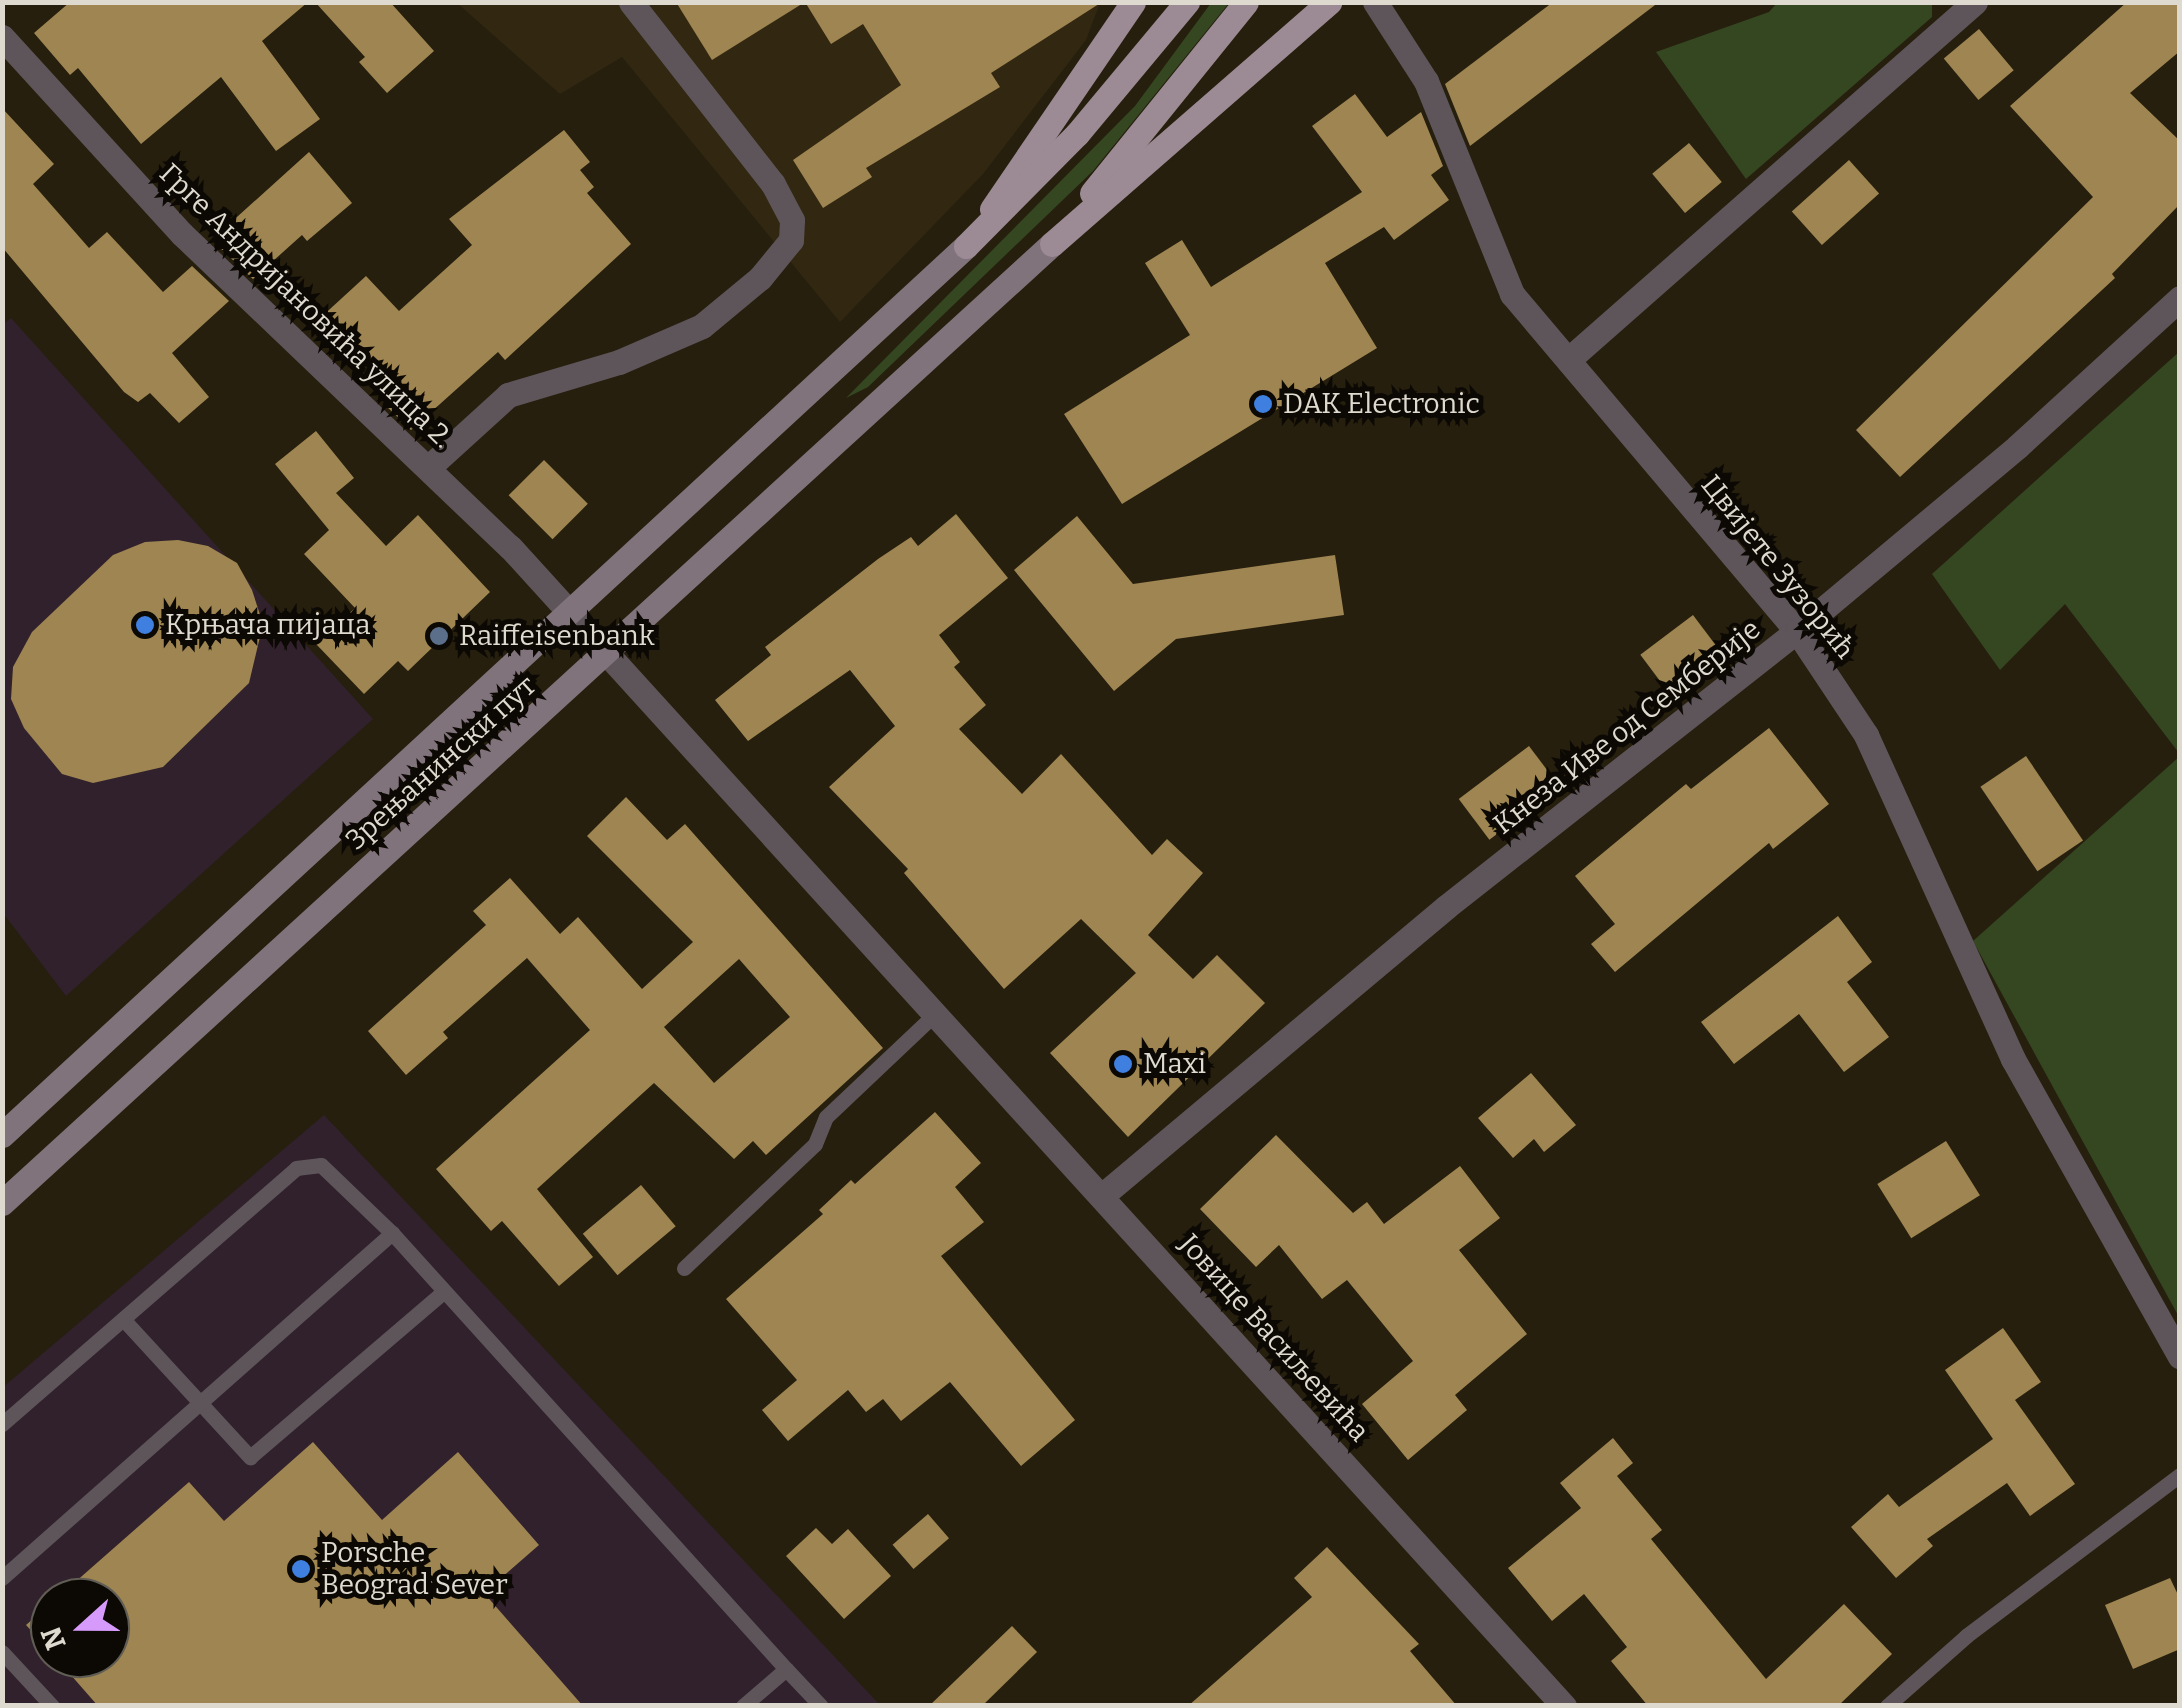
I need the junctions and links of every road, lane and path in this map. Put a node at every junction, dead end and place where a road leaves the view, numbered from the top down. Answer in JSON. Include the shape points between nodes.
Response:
{"nodes":[{"id":1,"x":632,"y":2,"type":"edge"},
{"id":2,"x":1133,"y":2,"type":"edge"},
{"id":3,"x":1186,"y":2,"type":"edge"},
{"id":4,"x":1246,"y":2,"type":"edge"},
{"id":5,"x":1328,"y":2,"type":"edge"},
{"id":6,"x":1375,"y":2,"type":"edge"},
{"id":7,"x":1974,"y":2,"type":"edge"},
{"id":8,"x":2,"y":37,"type":"edge"},
{"id":9,"x":1052,"y":244,"type":"junction"},
{"id":10,"x":966,"y":246,"type":"junction"},
{"id":11,"x":2180,"y":298,"type":"edge"},
{"id":12,"x":1568,"y":360,"type":"junction"},
{"id":13,"x":429,"y":467,"type":"junction"},
{"id":14,"x":570,"y":614,"type":"junction"},
{"id":15,"x":1797,"y":632,"type":"junction"},
{"id":16,"x":606,"y":654,"type":"junction"},
{"id":17,"x":937,"y":1012,"type":"junction"},
{"id":18,"x":29,"y":1111,"type":"junction"},
{"id":19,"x":2,"y":1119,"type":"edge"},
{"id":20,"x":2,"y":1135,"type":"edge"},
{"id":21,"x":1104,"y":1194,"type":"junction"},
{"id":22,"x":2,"y":1203,"type":"edge"},
{"id":23,"x":392,"y":1233,"type":"junction"},
{"id":24,"x":684,"y":1268,"type":"dead end"},
{"id":25,"x":443,"y":1292,"type":"junction"},
{"id":26,"x":123,"y":1319,"type":"junction"},
{"id":27,"x":2180,"y":1356,"type":"edge"},
{"id":28,"x":198,"y":1406,"type":"junction"},
{"id":29,"x":2,"y":1424,"type":"edge"},
{"id":30,"x":2180,"y":1475,"type":"edge"},
{"id":31,"x":2,"y":1578,"type":"edge"},
{"id":32,"x":2,"y":1652,"type":"edge"},
{"id":33,"x":786,"y":1668,"type":"junction"},
{"id":34,"x":52,"y":1706,"type":"edge"},
{"id":35,"x":743,"y":1706,"type":"edge"},
{"id":36,"x":821,"y":1706,"type":"edge"},
{"id":37,"x":1564,"y":1706,"type":"edge"},
{"id":38,"x":1887,"y":1706,"type":"edge"}],
"edges":[{"from":1,"to":13,"type":"street","via":[[773,184],[792,220],[791,240],[760,278],[702,326],[620,362],[508,395]]},
{"from":2,"to":10,"type":"main road"},
{"from":3,"to":10,"type":"main road","via":[[1065,148]]},
{"from":4,"to":9,"type":"main road"},
{"from":5,"to":9,"type":"main road"},
{"from":6,"to":12,"type":"street","name":"Цвијете Зузорић","via":[[1432,95],[1502,279]]},
{"from":7,"to":12,"type":"street"},
{"from":8,"to":13,"type":"street","name":"Грге Андријановића улица 2.","via":[[182,234]]},
{"from":9,"to":16,"type":"main road","name":"Зрењанински пут"},
{"from":10,"to":14,"type":"main road","name":"Зрењанински пут"},
{"from":11,"to":15,"type":"street","name":"Кнеза Иве од Семберије","via":[[2018,446]]},
{"from":12,"to":15,"type":"street","name":"Цвијете Зузорић"},
{"from":13,"to":14,"type":"street","name":"Грге Андријановића улица 2."},
{"from":14,"to":16,"type":"street","name":"Грге Андријановића улица 2."},
{"from":14,"to":18,"type":"main road","name":"Зрењанински пут"},
{"from":15,"to":21,"type":"street","name":"Кнеза Иве од Семберије","via":[[1446,907]]},
{"from":15,"to":27,"type":"street","name":"Цвијете Зузорић","via":[[1866,736],[2013,1059]]},
{"from":16,"to":17,"type":"street","name":"Јовице Васиљевића"},
{"from":16,"to":22,"type":"main road","name":"Зрењанински пут"},
{"from":17,"to":21,"type":"street","name":"Јовице Васиљевића"},
{"from":17,"to":24,"type":"lane","via":[[826,1117],[816,1144]]},
{"from":18,"to":19,"type":"lane"},
{"from":18,"to":20,"type":"main road","name":"Зрењанински пут"},
{"from":21,"to":37,"type":"street","name":"Јовице Васиљевића"},
{"from":23,"to":25,"type":"lane"},
{"from":23,"to":26,"type":"lane","via":[[321,1165],[296,1168]]},
{"from":23,"to":28,"type":"lane"},
{"from":25,"to":28,"type":"lane","via":[[260,1455],[241,1453]]},
{"from":25,"to":33,"type":"lane"},
{"from":26,"to":28,"type":"lane"},
{"from":26,"to":29,"type":"lane"},
{"from":28,"to":31,"type":"lane"},
{"from":30,"to":38,"type":"lane","via":[[1966,1636]]},
{"from":32,"to":34,"type":"lane"},
{"from":33,"to":35,"type":"lane"},
{"from":33,"to":36,"type":"lane"}]}
